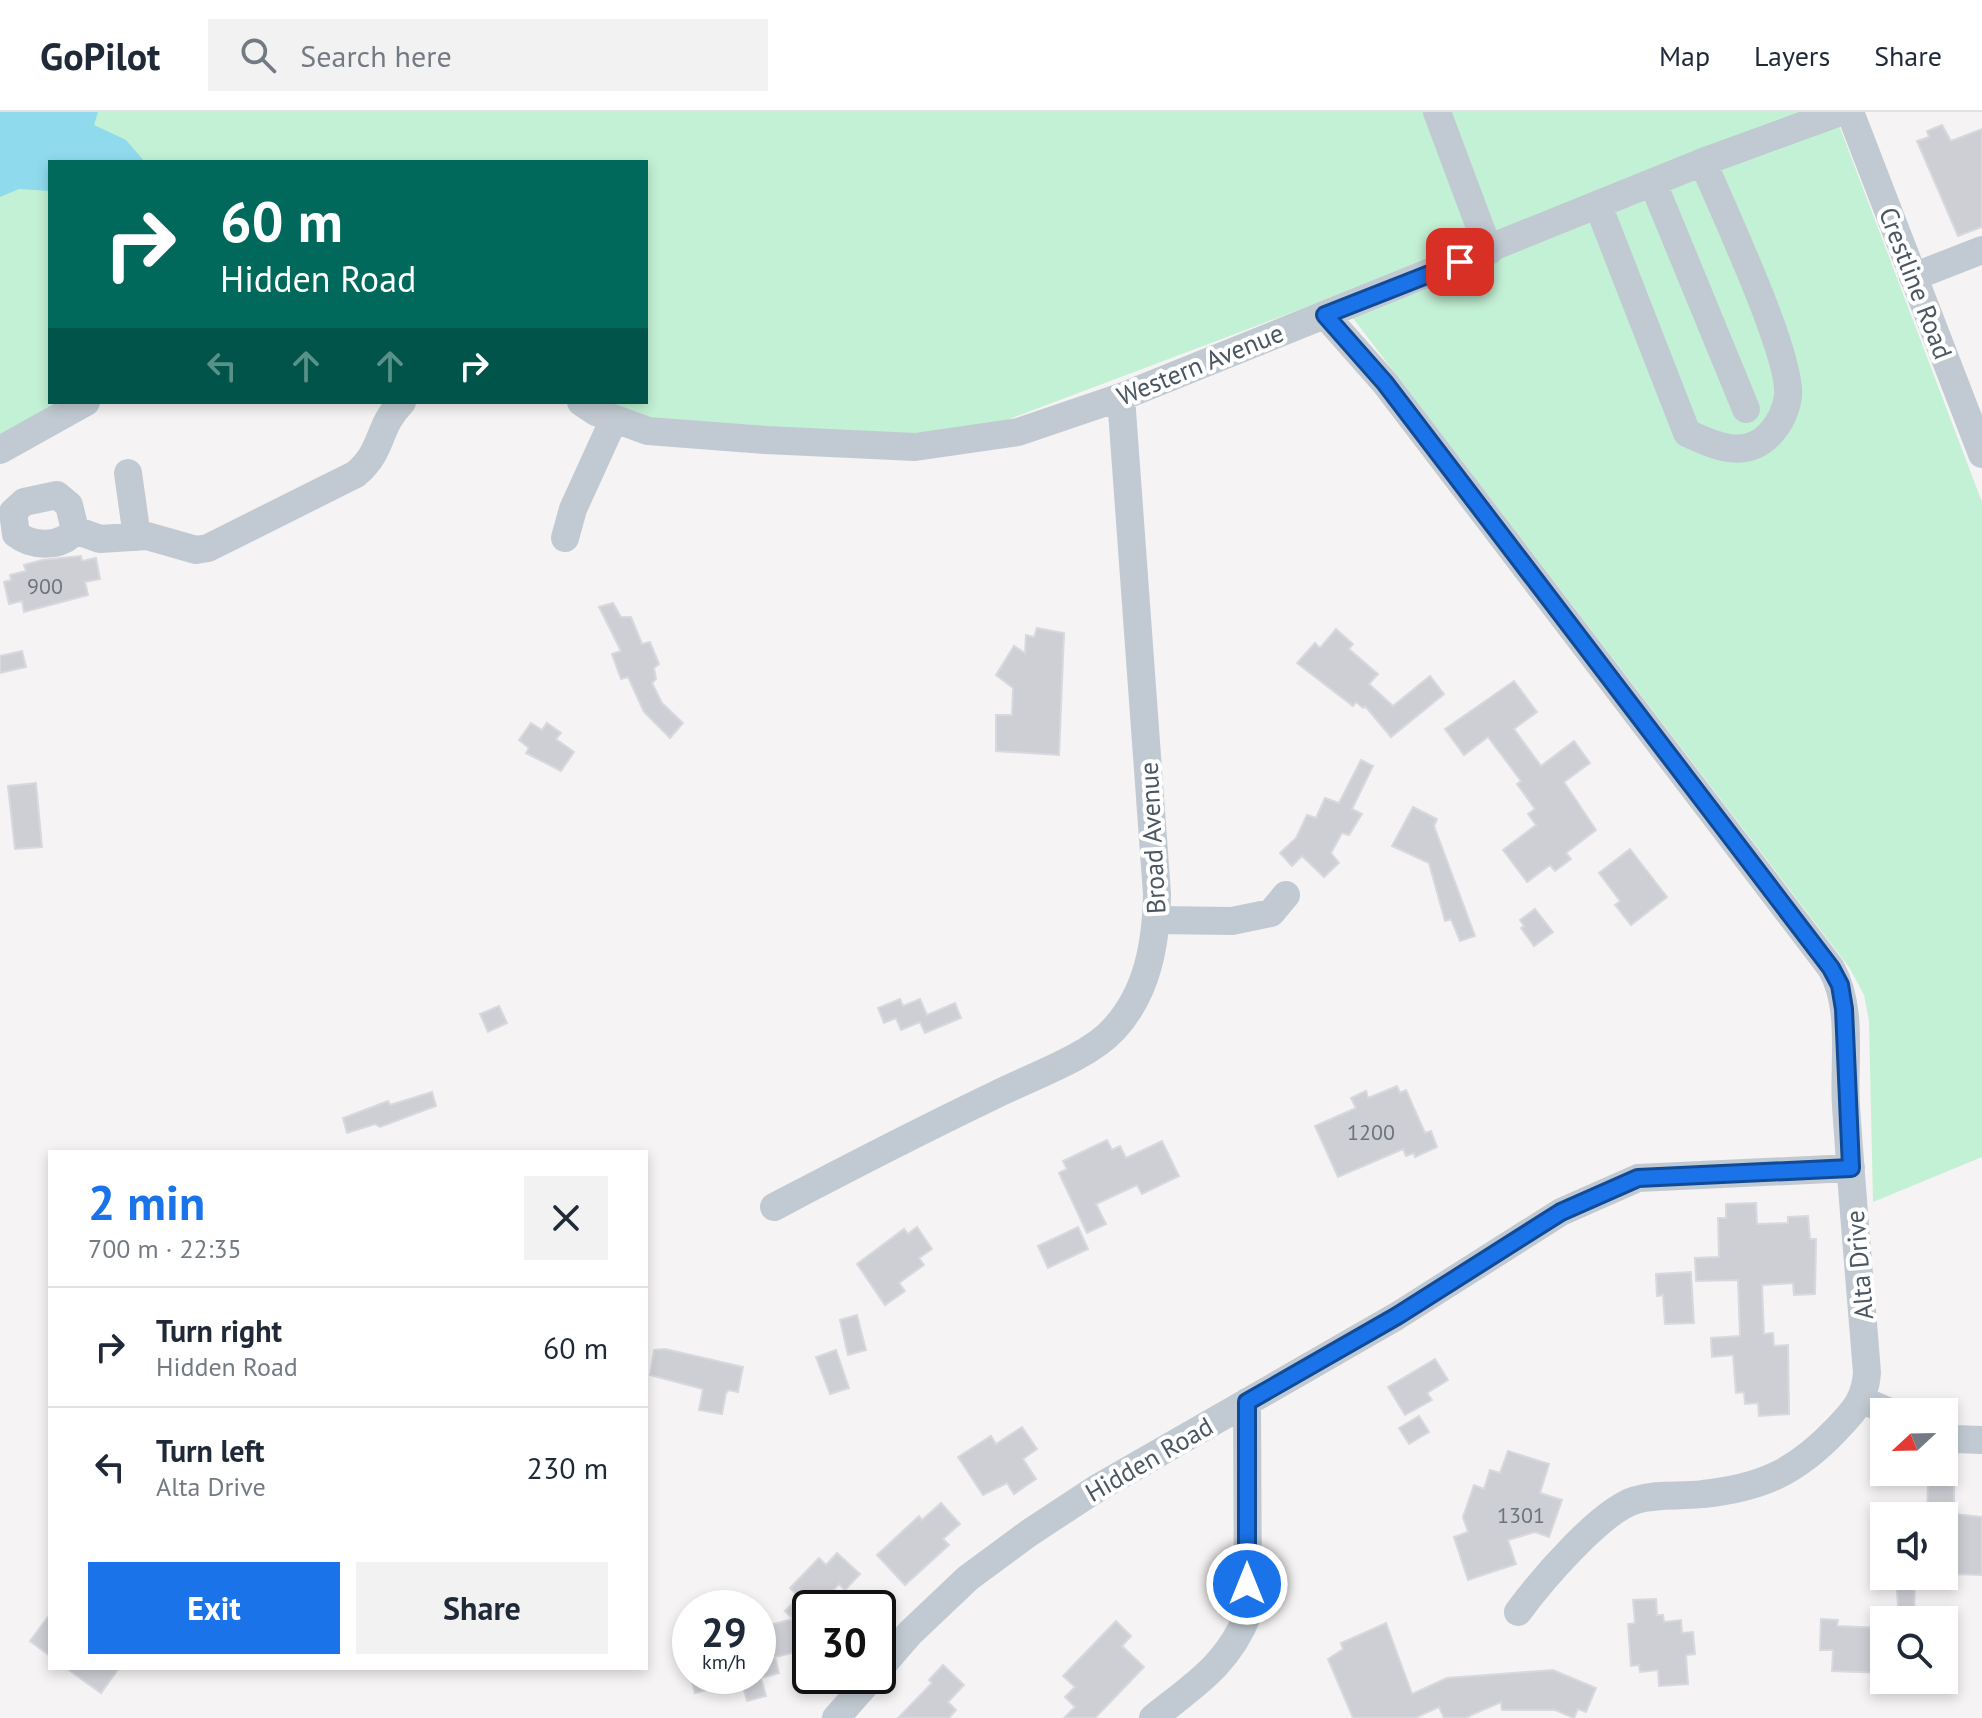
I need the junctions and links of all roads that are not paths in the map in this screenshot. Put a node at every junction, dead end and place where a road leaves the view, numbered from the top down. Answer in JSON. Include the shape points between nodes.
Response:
{"nodes":[{"id":1,"x":1437,"y":112,"type":"edge"},
{"id":2,"x":1840,"y":112,"type":"edge"},
{"id":3,"x":1850,"y":112,"type":"edge"},
{"id":4,"x":1703,"y":162,"type":"junction"},
{"id":5,"x":1653,"y":183,"type":"junction"},
{"id":6,"x":1598,"y":205,"type":"junction"},
{"id":7,"x":1982,"y":250,"type":"edge"},
{"id":8,"x":1489,"y":251,"type":"junction"},
{"id":9,"x":1913,"y":277,"type":"junction"},
{"id":10,"x":1325,"y":315,"type":"junction"},
{"id":11,"x":1121,"y":397,"type":"junction"},
{"id":12,"x":82,"y":404,"type":"edge"},
{"id":13,"x":400,"y":404,"type":"edge"},
{"id":14,"x":585,"y":404,"type":"edge"},
{"id":15,"x":1746,"y":409,"type":"dead end"},
{"id":16,"x":1975,"y":415,"type":"edge"},
{"id":17,"x":614,"y":419,"type":"junction"},
{"id":18,"x":0,"y":450,"type":"edge"},
{"id":19,"x":1982,"y":454,"type":"edge"},
{"id":20,"x":128,"y":473,"type":"dead end"},
{"id":21,"x":75,"y":530,"type":"dead end"},
{"id":22,"x":137,"y":537,"type":"junction"},
{"id":23,"x":565,"y":538,"type":"dead end"},
{"id":24,"x":1286,"y":895,"type":"dead end"},
{"id":25,"x":1157,"y":920,"type":"junction"},
{"id":26,"x":1851,"y":1168,"type":"junction"},
{"id":27,"x":774,"y":1207,"type":"dead end"},
{"id":28,"x":1862,"y":1400,"type":"junction"},
{"id":29,"x":1247,"y":1402,"type":"junction"},
{"id":30,"x":1870,"y":1403,"type":"edge"},
{"id":31,"x":1958,"y":1439,"type":"edge"},
{"id":32,"x":1982,"y":1440,"type":"edge"},
{"id":33,"x":1518,"y":1612,"type":"dead end"},
{"id":34,"x":896,"y":1649,"type":"edge"},
{"id":35,"x":857,"y":1694,"type":"edge"},
{"id":36,"x":836,"y":1718,"type":"edge"},
{"id":37,"x":1153,"y":1718,"type":"edge"}],
"edges":[{"from":1,"to":8,"type":"street"},
{"from":2,"to":4,"type":"street","name":"Western Avenue"},
{"from":3,"to":9,"type":"street","name":"Crestline Road"},
{"from":4,"to":5,"type":"street","name":"Western Avenue"},
{"from":4,"to":6,"type":"street","via":[[1776,339],[1788,394],[1781,421],[1760,445],[1724,450],[1687,433]]},
{"from":5,"to":6,"type":"street","name":"Western Avenue"},
{"from":5,"to":15,"type":"street"},
{"from":6,"to":8,"type":"street","name":"Western Avenue"},
{"from":7,"to":9,"type":"street"},
{"from":8,"to":10,"type":"street","name":"Western Avenue"},
{"from":9,"to":16,"type":"street","name":"Crestline Road"},
{"from":10,"to":11,"type":"street","name":"Western Avenue"},
{"from":10,"to":26,"type":"street","name":"Alta Drive","via":[[1385,383],[1831,968],[1844,1009]]},
{"from":11,"to":17,"type":"street","name":"Western Avenue","via":[[1018,432],[915,447],[648,431]]},
{"from":11,"to":25,"type":"street","name":"Broad Avenue"},
{"from":12,"to":18,"type":"street"},
{"from":13,"to":22,"type":"street","via":[[387,417],[374,458],[356,474],[208,548]]},
{"from":14,"to":17,"type":"street","name":"Western Avenue"},
{"from":16,"to":19,"type":"street","name":"Crestline Road"},
{"from":17,"to":23,"type":"street"},
{"from":20,"to":22,"type":"street"},
{"from":21,"to":22,"type":"street","via":[[100,539]]},
{"from":24,"to":25,"type":"street","via":[[1271,913],[1232,921]]},
{"from":25,"to":27,"type":"street","name":"Broad Avenue","via":[[1140,994],[1112,1032],[1071,1058]]},
{"from":26,"to":28,"type":"street","name":"Alta Drive","via":[[1867,1373]]},
{"from":26,"to":29,"type":"street","name":"Hidden Road","via":[[1638,1178],[1561,1212],[1397,1316]]},
{"from":28,"to":30,"type":"street"},
{"from":28,"to":33,"type":"street","via":[[1812,1455],[1787,1472],[1755,1484],[1635,1500],[1621,1508],[1563,1557]]},
{"from":29,"to":34,"type":"street","name":"Hidden Road","via":[[1029,1533],[968,1578]]},
{"from":29,"to":37,"type":"street","via":[[1248,1614],[1237,1643],[1220,1664]]},
{"from":31,"to":32,"type":"street"},
{"from":35,"to":36,"type":"street"}]}
